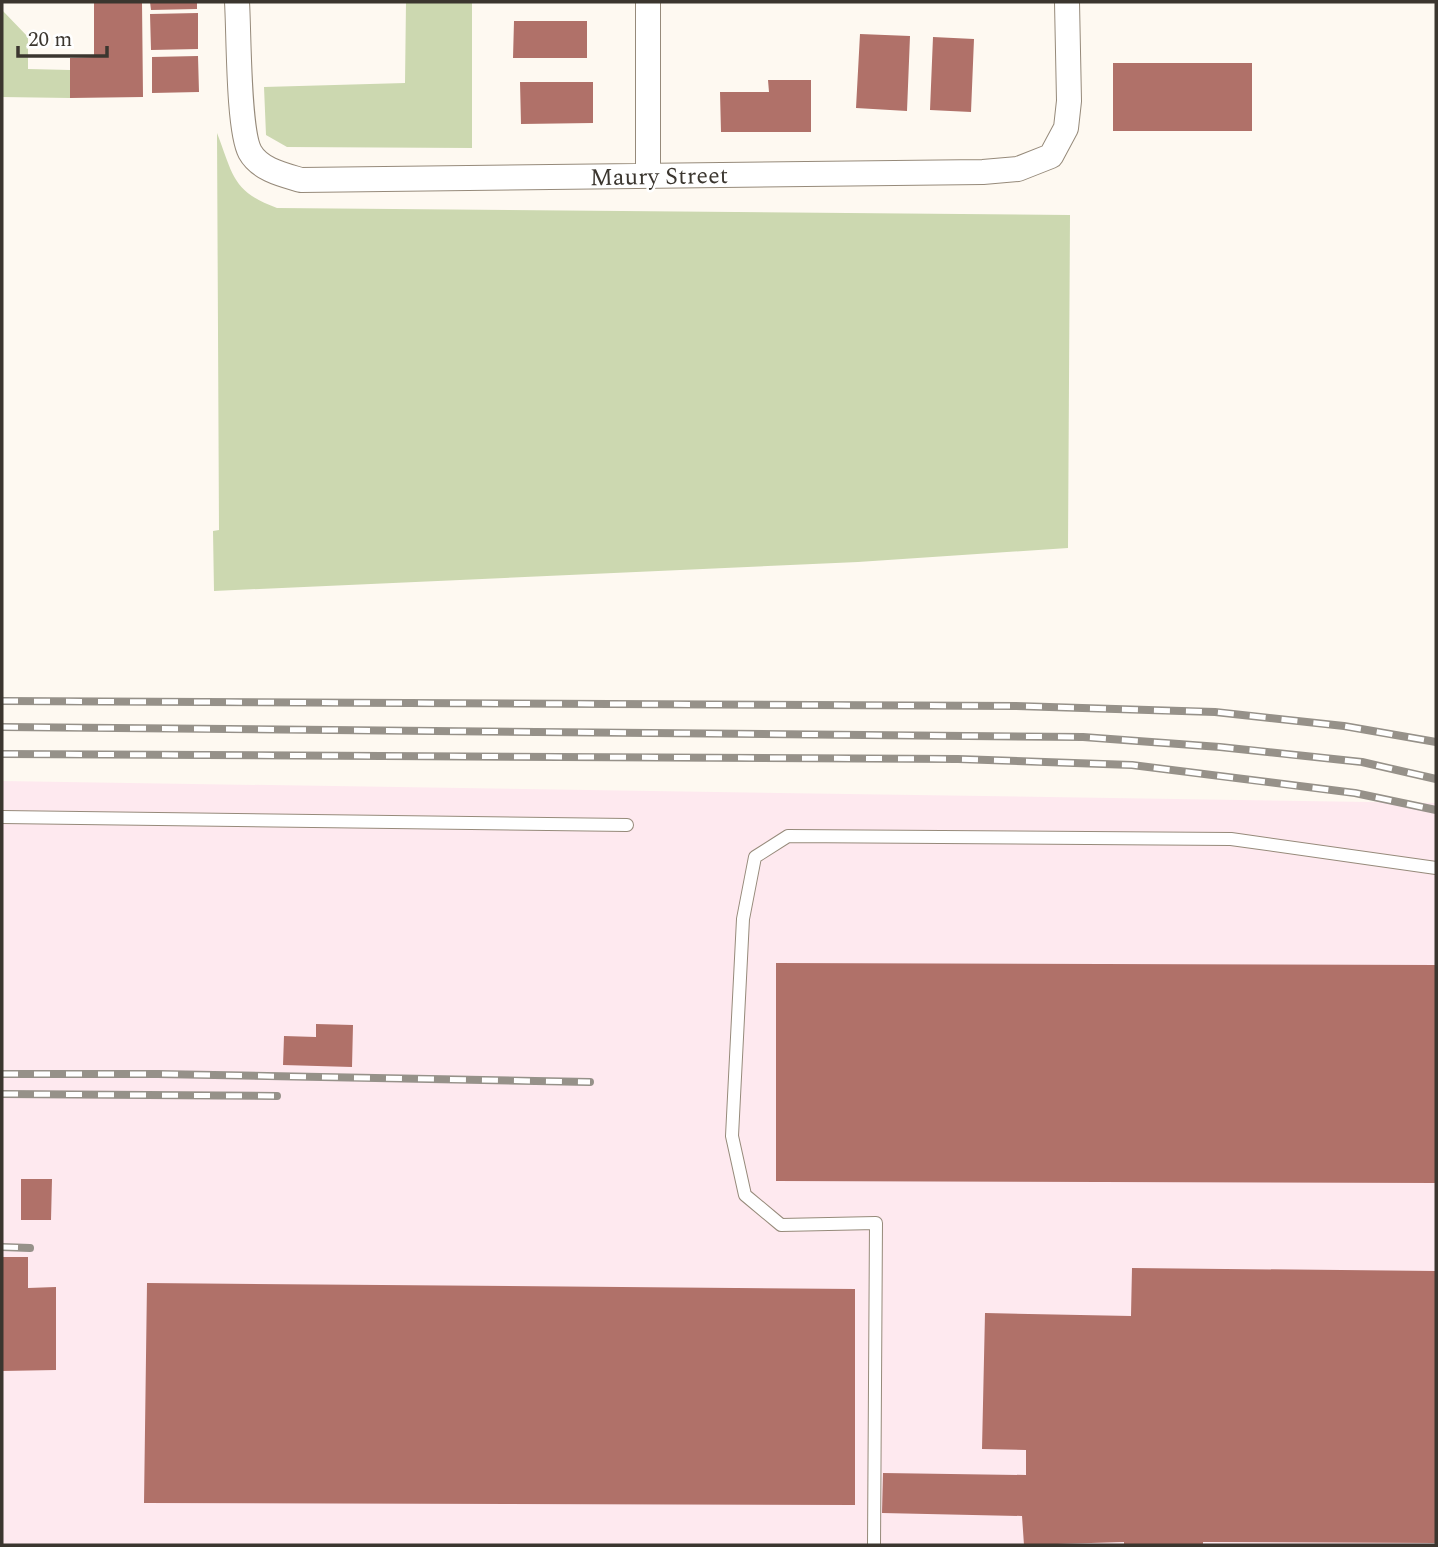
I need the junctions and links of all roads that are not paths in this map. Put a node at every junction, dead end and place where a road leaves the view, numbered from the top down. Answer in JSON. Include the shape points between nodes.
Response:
{"nodes":[{"id":1,"x":237,"y":2,"type":"edge"},
{"id":2,"x":648,"y":2,"type":"edge"},
{"id":3,"x":1067,"y":2,"type":"edge"},
{"id":4,"x":648,"y":176,"type":"junction"},
{"id":5,"x":2,"y":817,"type":"edge"},
{"id":6,"x":627,"y":825,"type":"dead end"},
{"id":7,"x":1436,"y":868,"type":"edge"},
{"id":8,"x":874,"y":1545,"type":"edge"}],
"edges":[{"from":1,"to":4,"type":"street","name":"Maury Street","via":[[243,124],[250,153],[272,172],[301,180]]},
{"from":2,"to":4,"type":"street"},
{"from":3,"to":4,"type":"street","name":"Maury Street","via":[[1069,102],[1066,128],[1051,156],[1018,169],[983,172]]},
{"from":5,"to":6,"type":"lane"},
{"from":7,"to":8,"type":"lane","via":[[1231,839],[788,836],[755,857],[743,919],[732,1136],[745,1195],[781,1225],[876,1223]]}]}
